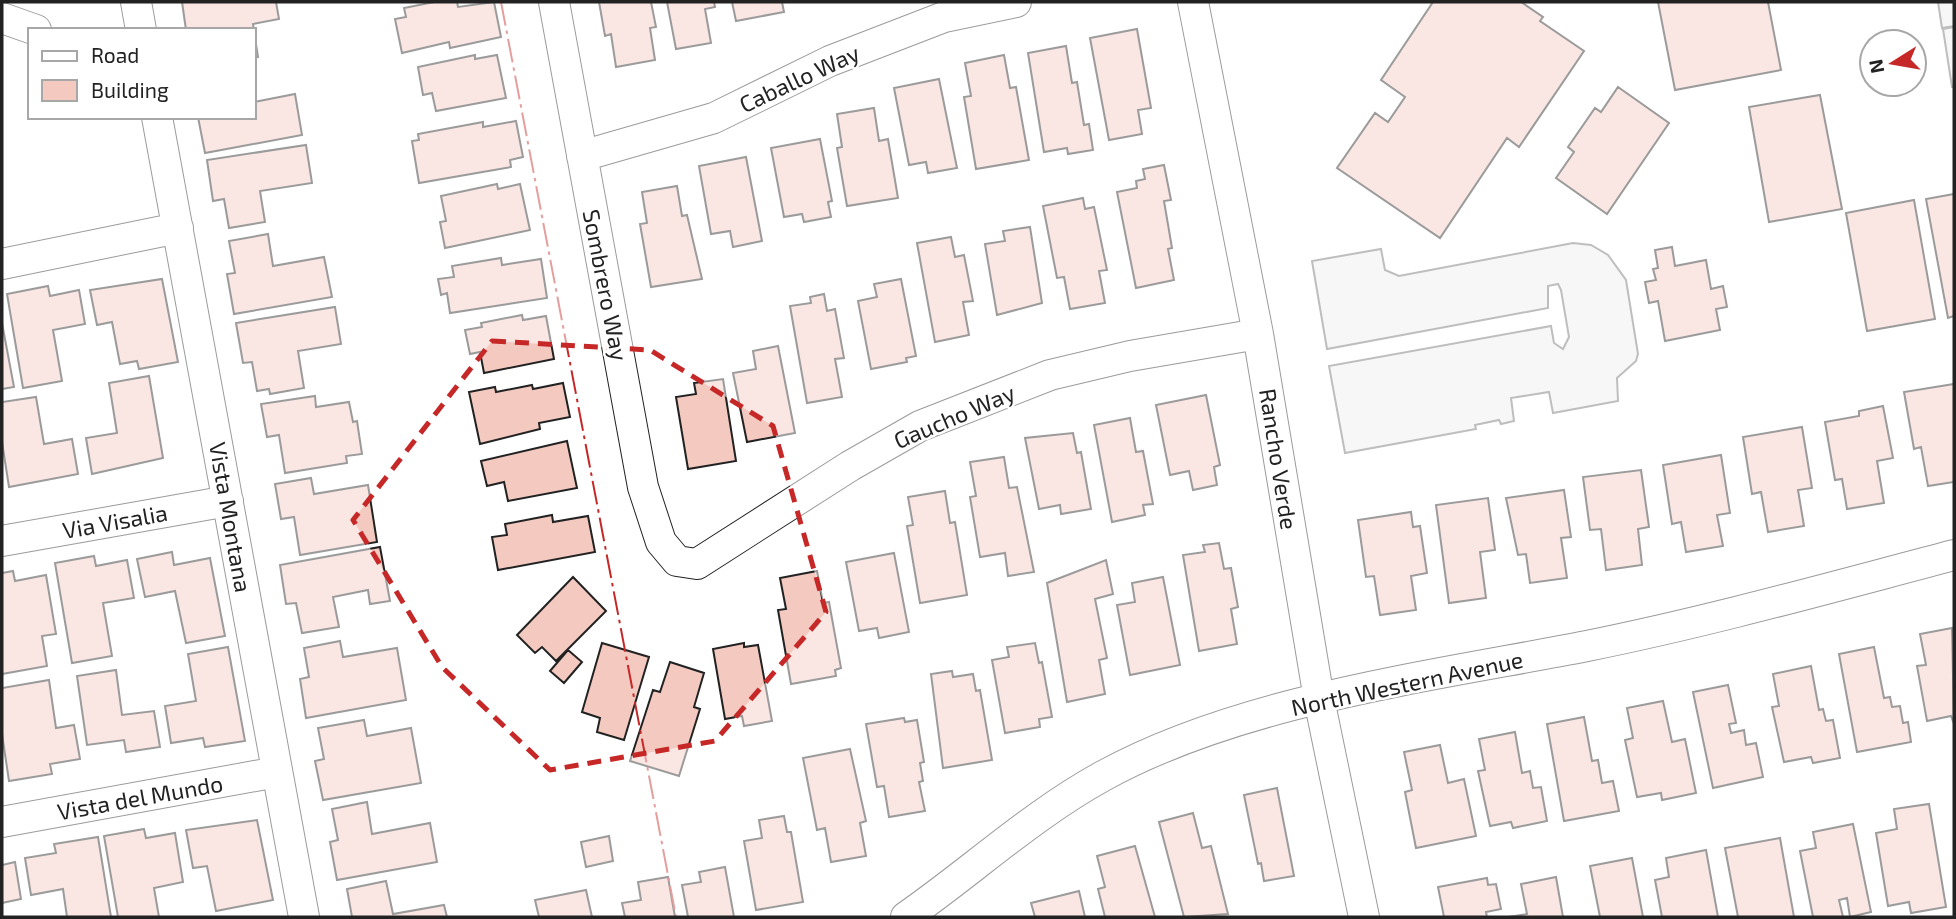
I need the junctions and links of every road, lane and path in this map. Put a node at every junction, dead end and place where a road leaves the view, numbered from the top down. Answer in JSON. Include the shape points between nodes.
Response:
{"nodes":[{"id":1,"x":136,"y":2,"type":"edge"},
{"id":2,"x":554,"y":2,"type":"edge"},
{"id":3,"x":1016,"y":2,"type":"edge"},
{"id":4,"x":1193,"y":2,"type":"edge"},
{"id":5,"x":2,"y":18,"type":"edge"},
{"id":6,"x":30,"y":28,"type":"edge"},
{"id":7,"x":141,"y":28,"type":"edge"},
{"id":8,"x":157,"y":119,"type":"edge"},
{"id":9,"x":582,"y":156,"type":"junction"},
{"id":10,"x":178,"y":228,"type":"junction"},
{"id":11,"x":2,"y":264,"type":"edge"},
{"id":12,"x":1258,"y":334,"type":"junction"},
{"id":13,"x":228,"y":501,"type":"junction"},
{"id":14,"x":2,"y":541,"type":"edge"},
{"id":15,"x":1954,"y":555,"type":"edge"},
{"id":16,"x":677,"y":561,"type":"joint"},
{"id":17,"x":1319,"y":699,"type":"junction"},
{"id":18,"x":277,"y":772,"type":"junction"},
{"id":19,"x":2,"y":822,"type":"edge"},
{"id":20,"x":304,"y":917,"type":"edge"},
{"id":21,"x":906,"y":917,"type":"edge"},
{"id":22,"x":1364,"y":917,"type":"edge"}],
"edges":[{"from":1,"to":7,"type":"street"},
{"from":2,"to":9,"type":"street","name":"Sombrero Way"},
{"from":3,"to":9,"type":"street","name":"Caballo Way","via":[[944,17],[830,61],[714,118]]},
{"from":4,"to":12,"type":"street","name":"Rancho Verde"},
{"from":5,"to":6,"type":"street"},
{"from":8,"to":10,"type":"street","name":"Vista Montana"},
{"from":9,"to":16,"type":"street","name":"Sombrero Way","via":[[643,487],[661,542]]},
{"from":10,"to":11,"type":"street"},
{"from":10,"to":13,"type":"street","name":"Vista Montana"},
{"from":12,"to":16,"type":"street","name":"Gaucho Way","via":[[1130,356],[1050,376],[920,426],[697,564]]},
{"from":12,"to":17,"type":"street","name":"Rancho Verde"},
{"from":13,"to":14,"type":"street","name":"Via Visalia"},
{"from":13,"to":18,"type":"street","name":"Vista Montana"},
{"from":15,"to":17,"type":"street","name":"North Western Avenue","via":[[1676,628]]},
{"from":17,"to":21,"type":"street","name":"North Western Avenue","via":[[1189,736],[1103,776],[1008,838]]},
{"from":17,"to":22,"type":"street","name":"Rancho Verde"},
{"from":18,"to":19,"type":"street","name":"Vista del Mundo"},
{"from":18,"to":20,"type":"street","name":"Vista Montana"}]}
